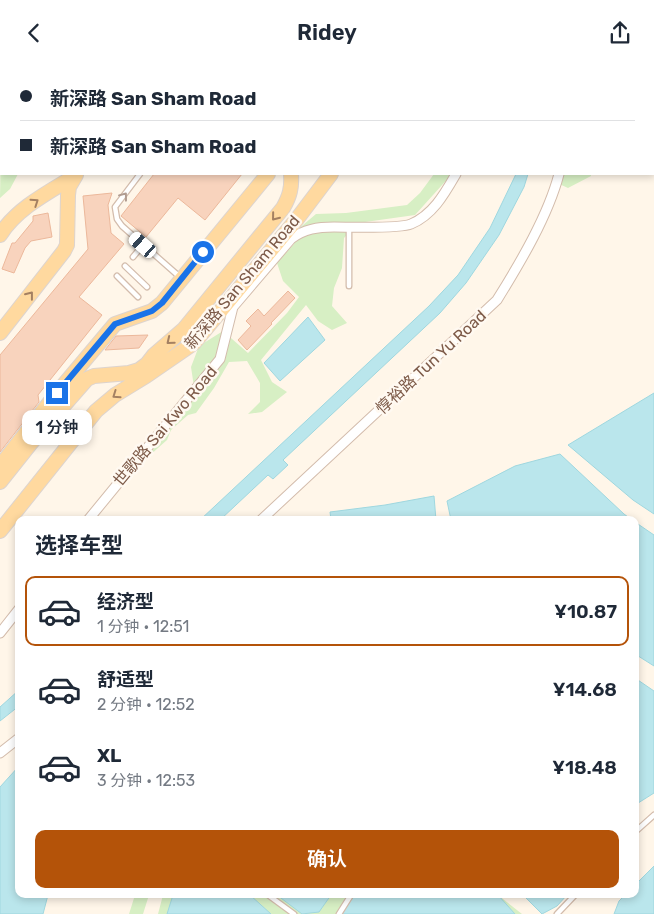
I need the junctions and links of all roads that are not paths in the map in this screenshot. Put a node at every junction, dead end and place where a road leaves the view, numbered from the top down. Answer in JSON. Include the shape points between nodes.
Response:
{"nodes":[{"id":1,"x":75,"y":175,"type":"edge"},
{"id":2,"x":76,"y":175,"type":"edge"},
{"id":3,"x":139,"y":175,"type":"edge"},
{"id":4,"x":267,"y":175,"type":"edge"},
{"id":5,"x":291,"y":175,"type":"edge"},
{"id":6,"x":330,"y":175,"type":"edge"},
{"id":7,"x":455,"y":175,"type":"edge"},
{"id":8,"x":559,"y":175,"type":"edge"},
{"id":9,"x":349,"y":227,"type":"junction"},
{"id":10,"x":0,"y":235,"type":"edge"},
{"id":11,"x":143,"y":245,"type":"junction"},
{"id":12,"x":133,"y":257,"type":"dead end"},
{"id":13,"x":125,"y":266,"type":"dead end"},
{"id":14,"x":117,"y":276,"type":"dead end"},
{"id":15,"x":182,"y":279,"type":"junction"},
{"id":16,"x":349,"y":285,"type":"dead end"},
{"id":17,"x":147,"y":287,"type":"dead end"},
{"id":18,"x":138,"y":297,"type":"dead end"},
{"id":19,"x":0,"y":333,"type":"edge"},
{"id":20,"x":0,"y":466,"type":"edge"},
{"id":21,"x":0,"y":482,"type":"edge"},
{"id":22,"x":91,"y":516,"type":"edge"},
{"id":23,"x":265,"y":516,"type":"edge"},
{"id":24,"x":0,"y":531,"type":"edge"},
{"id":25,"x":15,"y":614,"type":"edge"},
{"id":26,"x":0,"y":633,"type":"edge"},
{"id":27,"x":15,"y":742,"type":"edge"},
{"id":28,"x":0,"y":753,"type":"edge"},
{"id":29,"x":654,"y":815,"type":"edge"},
{"id":30,"x":639,"y":828,"type":"edge"},
{"id":31,"x":272,"y":898,"type":"edge"},
{"id":32,"x":349,"y":898,"type":"edge"},
{"id":33,"x":572,"y":898,"type":"edge"},
{"id":34,"x":294,"y":914,"type":"edge"},
{"id":35,"x":339,"y":914,"type":"edge"},
{"id":36,"x":557,"y":914,"type":"edge"}],
"edges":[{"from":10,"to":1,"type":"main road","one_way":true,"via":[[29,205]]},
{"from":19,"to":2,"type":"main road","one_way":true,"via":[[67,245],[69,187]]},
{"from":11,"to":3,"type":"lane","one_way":true,"via":[[117,219],[115,207]]},
{"from":4,"to":15,"type":"main road"},
{"from":5,"to":21,"type":"main road","name":"新深路 San Sham Road","one_way":true,"via":[[290,197],[184,329],[139,370],[87,379]]},
{"from":6,"to":24,"type":"main road","name":"新深路 San Sham Road","one_way":true,"via":[[194,343],[154,372],[114,395],[96,411]]},
{"from":7,"to":9,"type":"street","name":"世歌路 Sai Kwo Road","via":[[435,206],[410,225]]},
{"from":8,"to":23,"type":"street","name":"惇裕路 Tun Yu Road","via":[[521,260],[497,300]]},
{"from":9,"to":16,"type":"lane"},
{"from":9,"to":22,"type":"street","name":"世歌路 Sai Kwo Road","via":[[311,229],[291,239],[233,307],[220,359]]},
{"from":11,"to":12,"type":"lane"},
{"from":11,"to":15,"type":"lane"},
{"from":13,"to":17,"type":"lane"},
{"from":14,"to":18,"type":"lane"},
{"from":15,"to":20,"type":"main road","via":[[152,311],[115,324]]},
{"from":25,"to":26,"type":"street"},
{"from":27,"to":28,"type":"street"},
{"from":29,"to":30,"type":"lane"},
{"from":31,"to":34,"type":"lane"},
{"from":32,"to":35,"type":"lane"},
{"from":33,"to":36,"type":"lane"}]}
